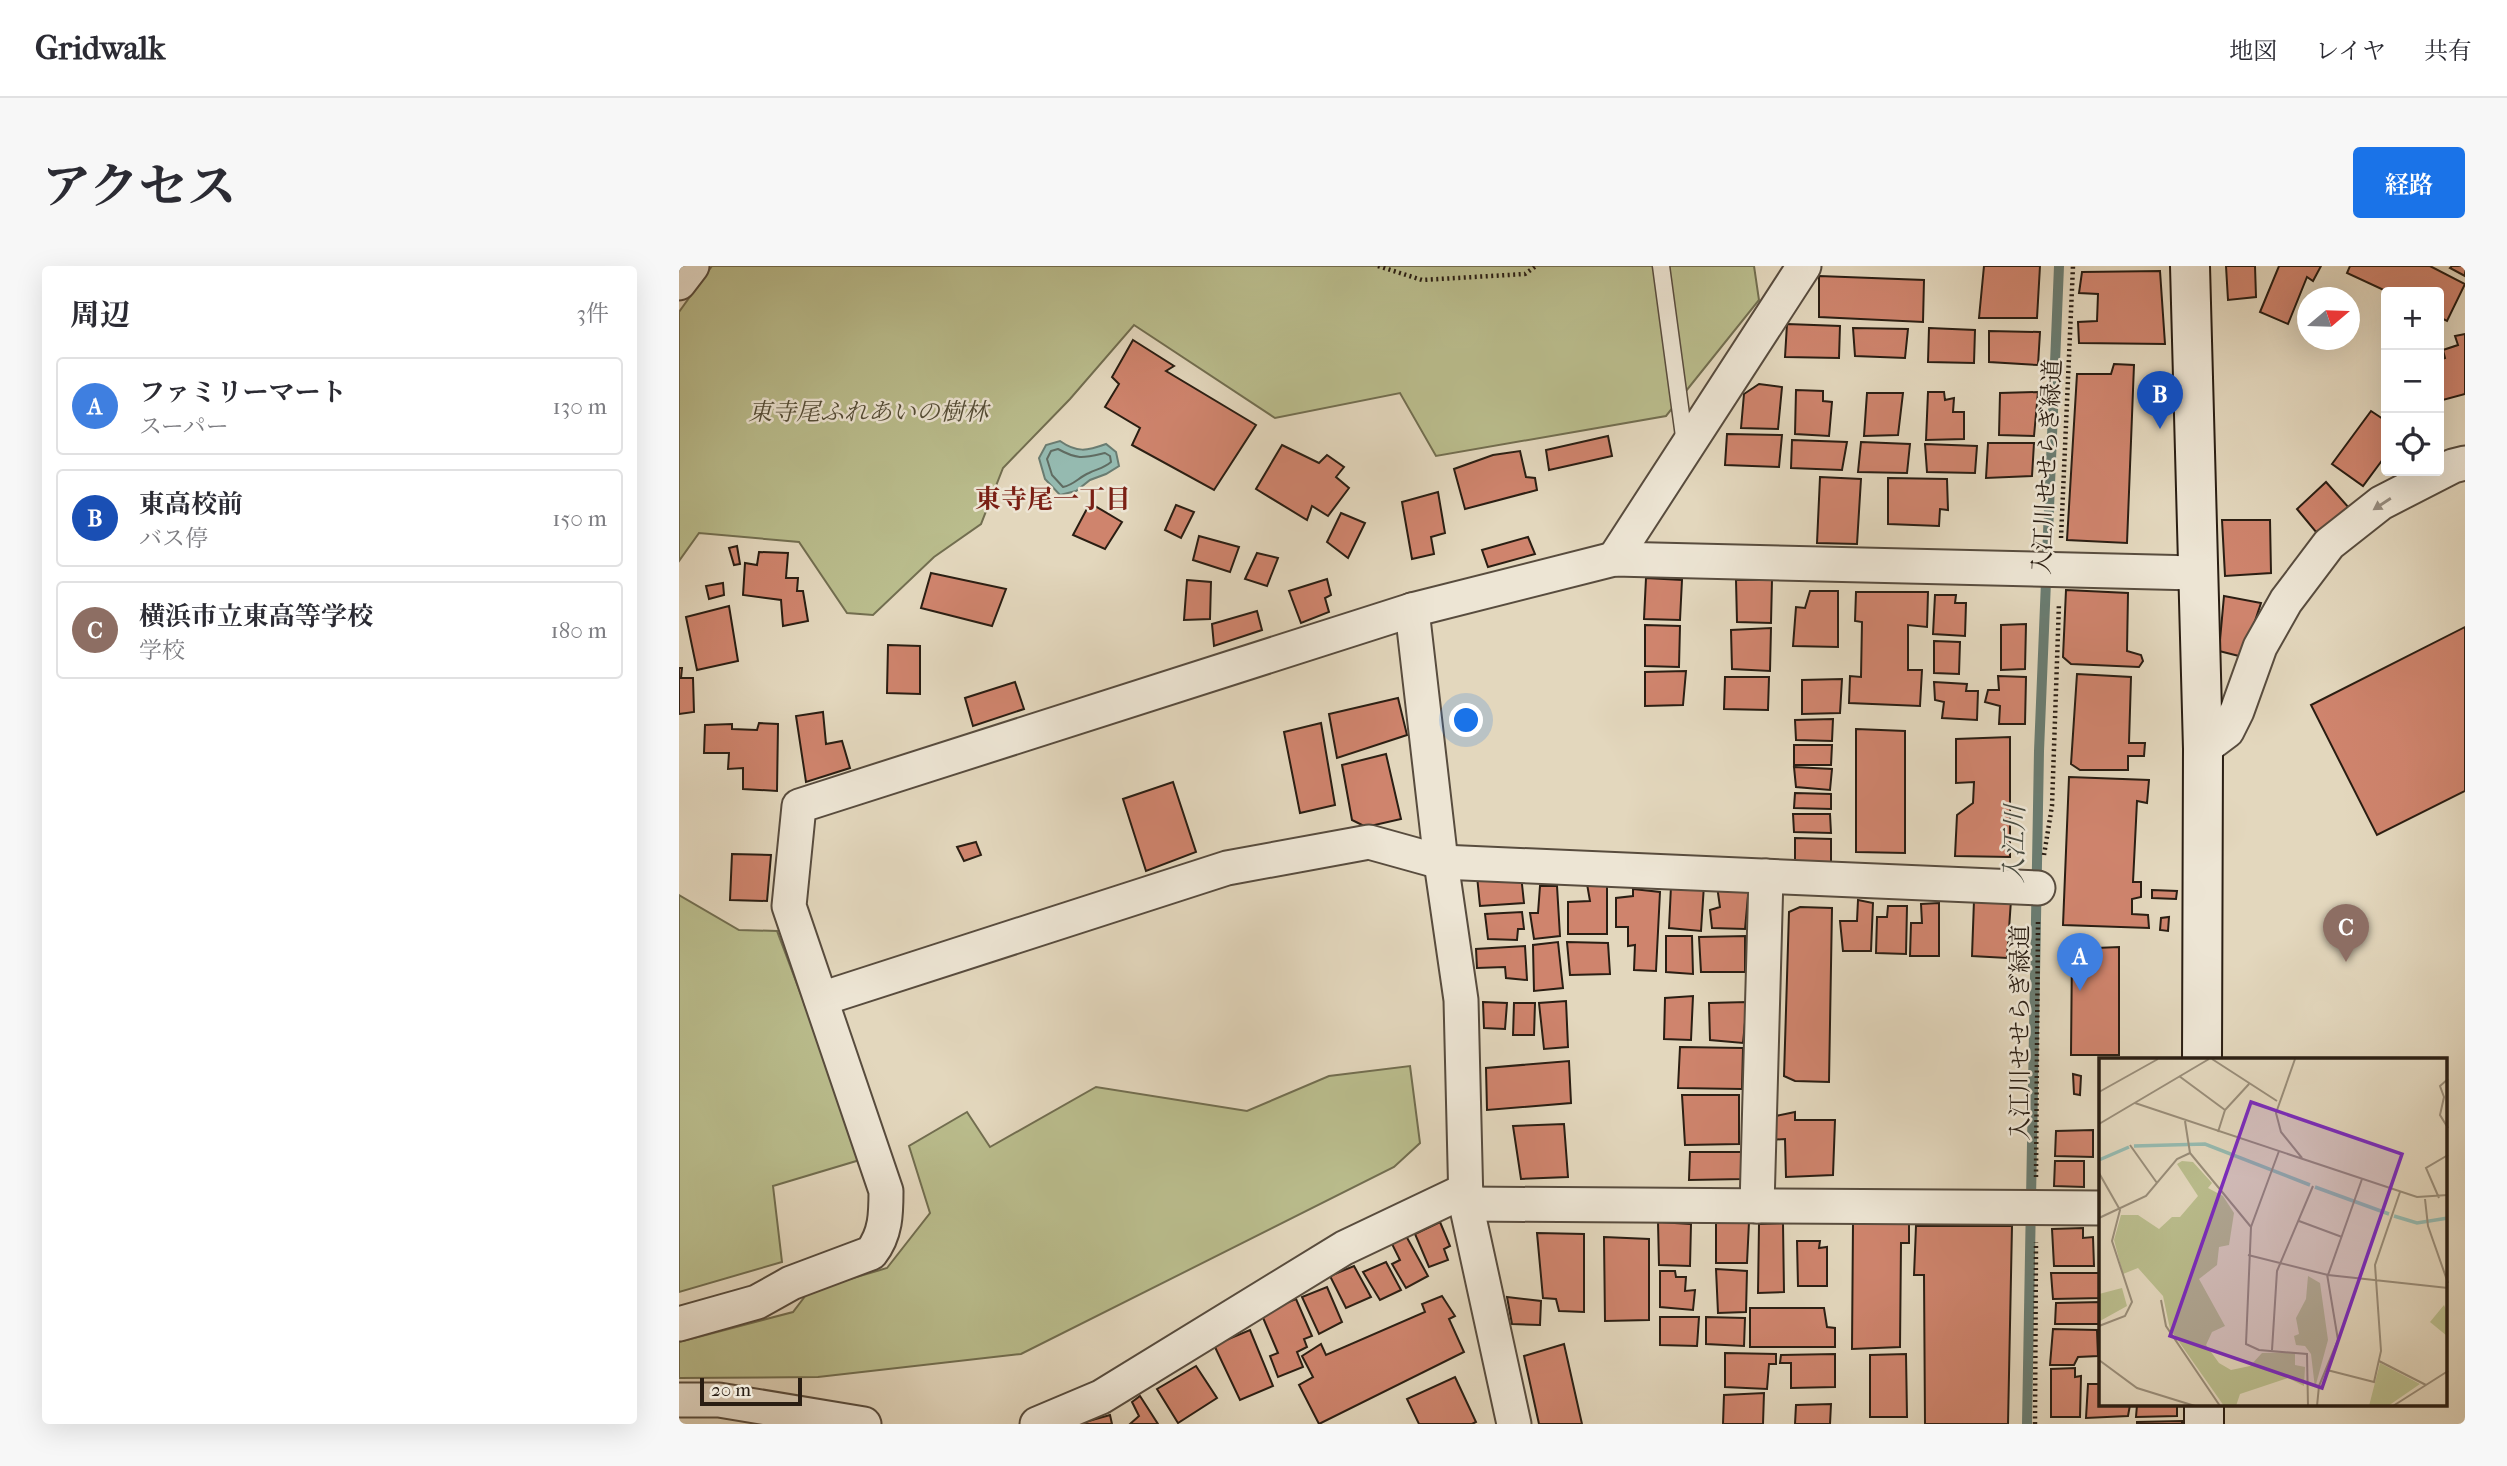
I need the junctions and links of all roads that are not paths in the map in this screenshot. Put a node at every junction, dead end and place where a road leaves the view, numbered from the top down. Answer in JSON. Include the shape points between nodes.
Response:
{"nodes":[{"id":1,"x":692,"y":266,"type":"edge"},
{"id":2,"x":1661,"y":266,"type":"edge"},
{"id":3,"x":1804,"y":266,"type":"edge"},
{"id":4,"x":2189,"y":266,"type":"edge"},
{"id":5,"x":679,"y":283,"type":"edge"},
{"id":6,"x":1686,"y":448,"type":"junction"},
{"id":7,"x":2465,"y":463,"type":"edge"},
{"id":8,"x":1614,"y":559,"type":"junction"},
{"id":9,"x":2196,"y":573,"type":"junction"},
{"id":10,"x":1412,"y":610,"type":"junction"},
{"id":11,"x":2203,"y":749,"type":"junction"},
{"id":12,"x":1441,"y":862,"type":"junction"},
{"id":13,"x":1766,"y":876,"type":"junction"},
{"id":14,"x":2038,"y":888,"type":"road end"},
{"id":15,"x":821,"y":999,"type":"junction"},
{"id":16,"x":2202,"y":1058,"type":"edge"},
{"id":17,"x":1466,"y":1197,"type":"junction"},
{"id":18,"x":1757,"y":1206,"type":"junction"},
{"id":19,"x":2099,"y":1208,"type":"edge"},
{"id":20,"x":679,"y":1324,"type":"edge"},
{"id":21,"x":679,"y":1400,"type":"edge"},
{"id":22,"x":2203,"y":1406,"type":"edge"},
{"id":23,"x":811,"y":1420,"type":"edge"},
{"id":24,"x":864,"y":1424,"type":"edge"},
{"id":25,"x":1037,"y":1424,"type":"edge"},
{"id":26,"x":1514,"y":1424,"type":"edge"},
{"id":27,"x":2204,"y":1424,"type":"edge"}],
"edges":[{"from":1,"to":5,"type":"street"},
{"from":2,"to":6,"type":"lane"},
{"from":3,"to":6,"type":"street"},
{"from":4,"to":9,"type":"street"},
{"from":6,"to":8,"type":"street"},
{"from":7,"to":11,"type":"street","one_way":true,"via":[[2381,503],[2329,544],[2286,601],[2260,648],[2227,731]]},
{"from":8,"to":9,"type":"street"},
{"from":8,"to":10,"type":"street"},
{"from":9,"to":11,"type":"street"},
{"from":10,"to":12,"type":"street"},
{"from":10,"to":15,"type":"street","via":[[799,806],[789,906]]},
{"from":11,"to":16,"type":"street"},
{"from":12,"to":13,"type":"street"},
{"from":12,"to":15,"type":"street","via":[[1369,842],[1227,868]]},
{"from":12,"to":17,"type":"street","via":[[1461,1000]]},
{"from":13,"to":14,"type":"street"},
{"from":13,"to":18,"type":"street"},
{"from":15,"to":20,"type":"street","via":[[886,1191],[886,1219],[878,1244],[859,1259],[791,1283],[757,1301]]},
{"from":17,"to":18,"type":"street"},
{"from":17,"to":25,"type":"street","via":[[1344,1248],[1101,1397]]},
{"from":17,"to":26,"type":"street"},
{"from":18,"to":19,"type":"street"},
{"from":21,"to":23,"type":"street","via":[[719,1400]]},
{"from":22,"to":27,"type":"street"},
{"from":23,"to":24,"type":"street"}]}
